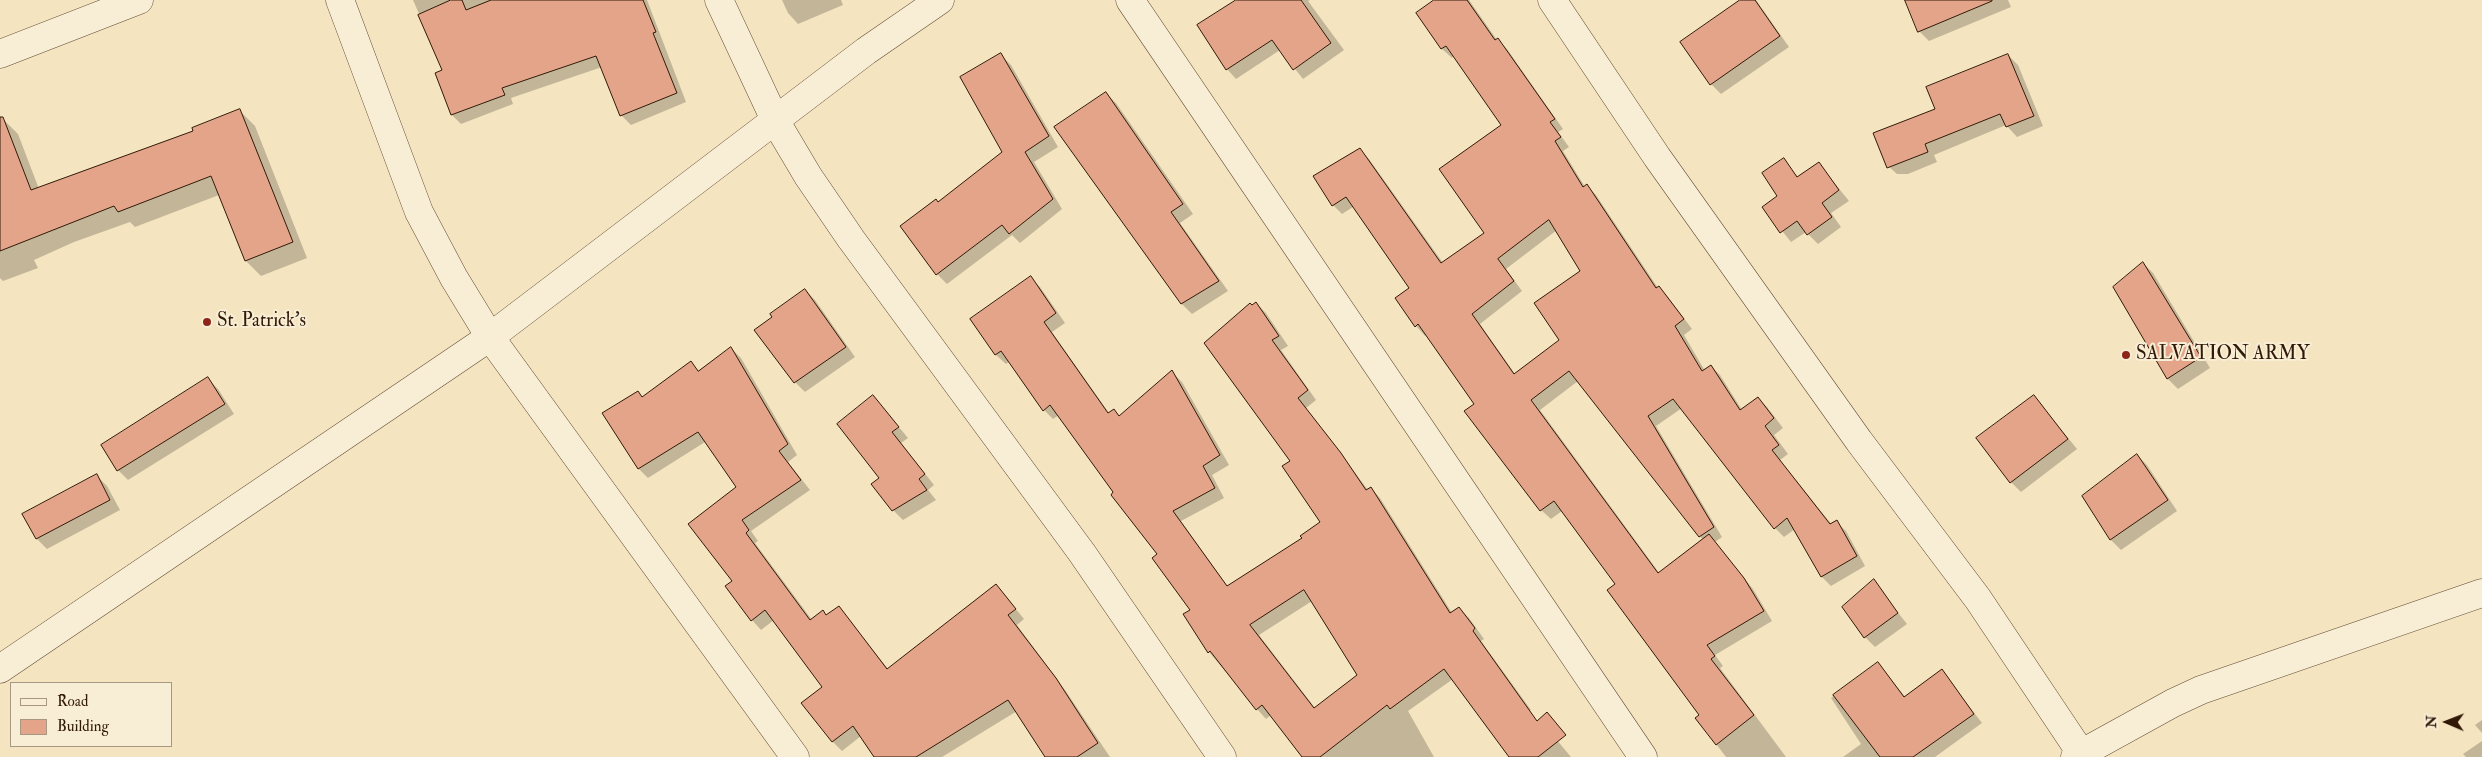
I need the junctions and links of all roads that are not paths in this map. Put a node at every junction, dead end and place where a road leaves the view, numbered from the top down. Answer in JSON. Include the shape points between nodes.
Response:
{"nodes":[{"id":1,"x":139,"y":0,"type":"edge"},
{"id":2,"x":340,"y":0,"type":"edge"},
{"id":3,"x":719,"y":0,"type":"edge"},
{"id":4,"x":940,"y":0,"type":"edge"},
{"id":5,"x":1130,"y":0,"type":"edge"},
{"id":6,"x":1552,"y":0,"type":"edge"},
{"id":7,"x":0,"y":54,"type":"edge"},
{"id":8,"x":776,"y":122,"type":"junction"},
{"id":9,"x":490,"y":337,"type":"junction"},
{"id":10,"x":2482,"y":593,"type":"edge"},
{"id":11,"x":0,"y":669,"type":"edge"},
{"id":12,"x":2078,"y":755,"type":"edge"},
{"id":13,"x":795,"y":757,"type":"edge"},
{"id":14,"x":1222,"y":757,"type":"edge"},
{"id":15,"x":1643,"y":757,"type":"edge"}],
"edges":[{"from":1,"to":7,"type":"street"},
{"from":2,"to":9,"type":"street","via":[[419,212]]},
{"from":3,"to":8,"type":"street"},
{"from":4,"to":8,"type":"street","via":[[866,51]]},
{"from":5,"to":15,"type":"street"},
{"from":6,"to":12,"type":"street","via":[[1656,157],[1859,441],[1978,599]]},
{"from":8,"to":9,"type":"street"},
{"from":8,"to":14,"type":"street","via":[[851,239],[1082,553]]},
{"from":9,"to":11,"type":"street"},
{"from":9,"to":13,"type":"street"},
{"from":10,"to":12,"type":"street","via":[[2201,690]]}]}
